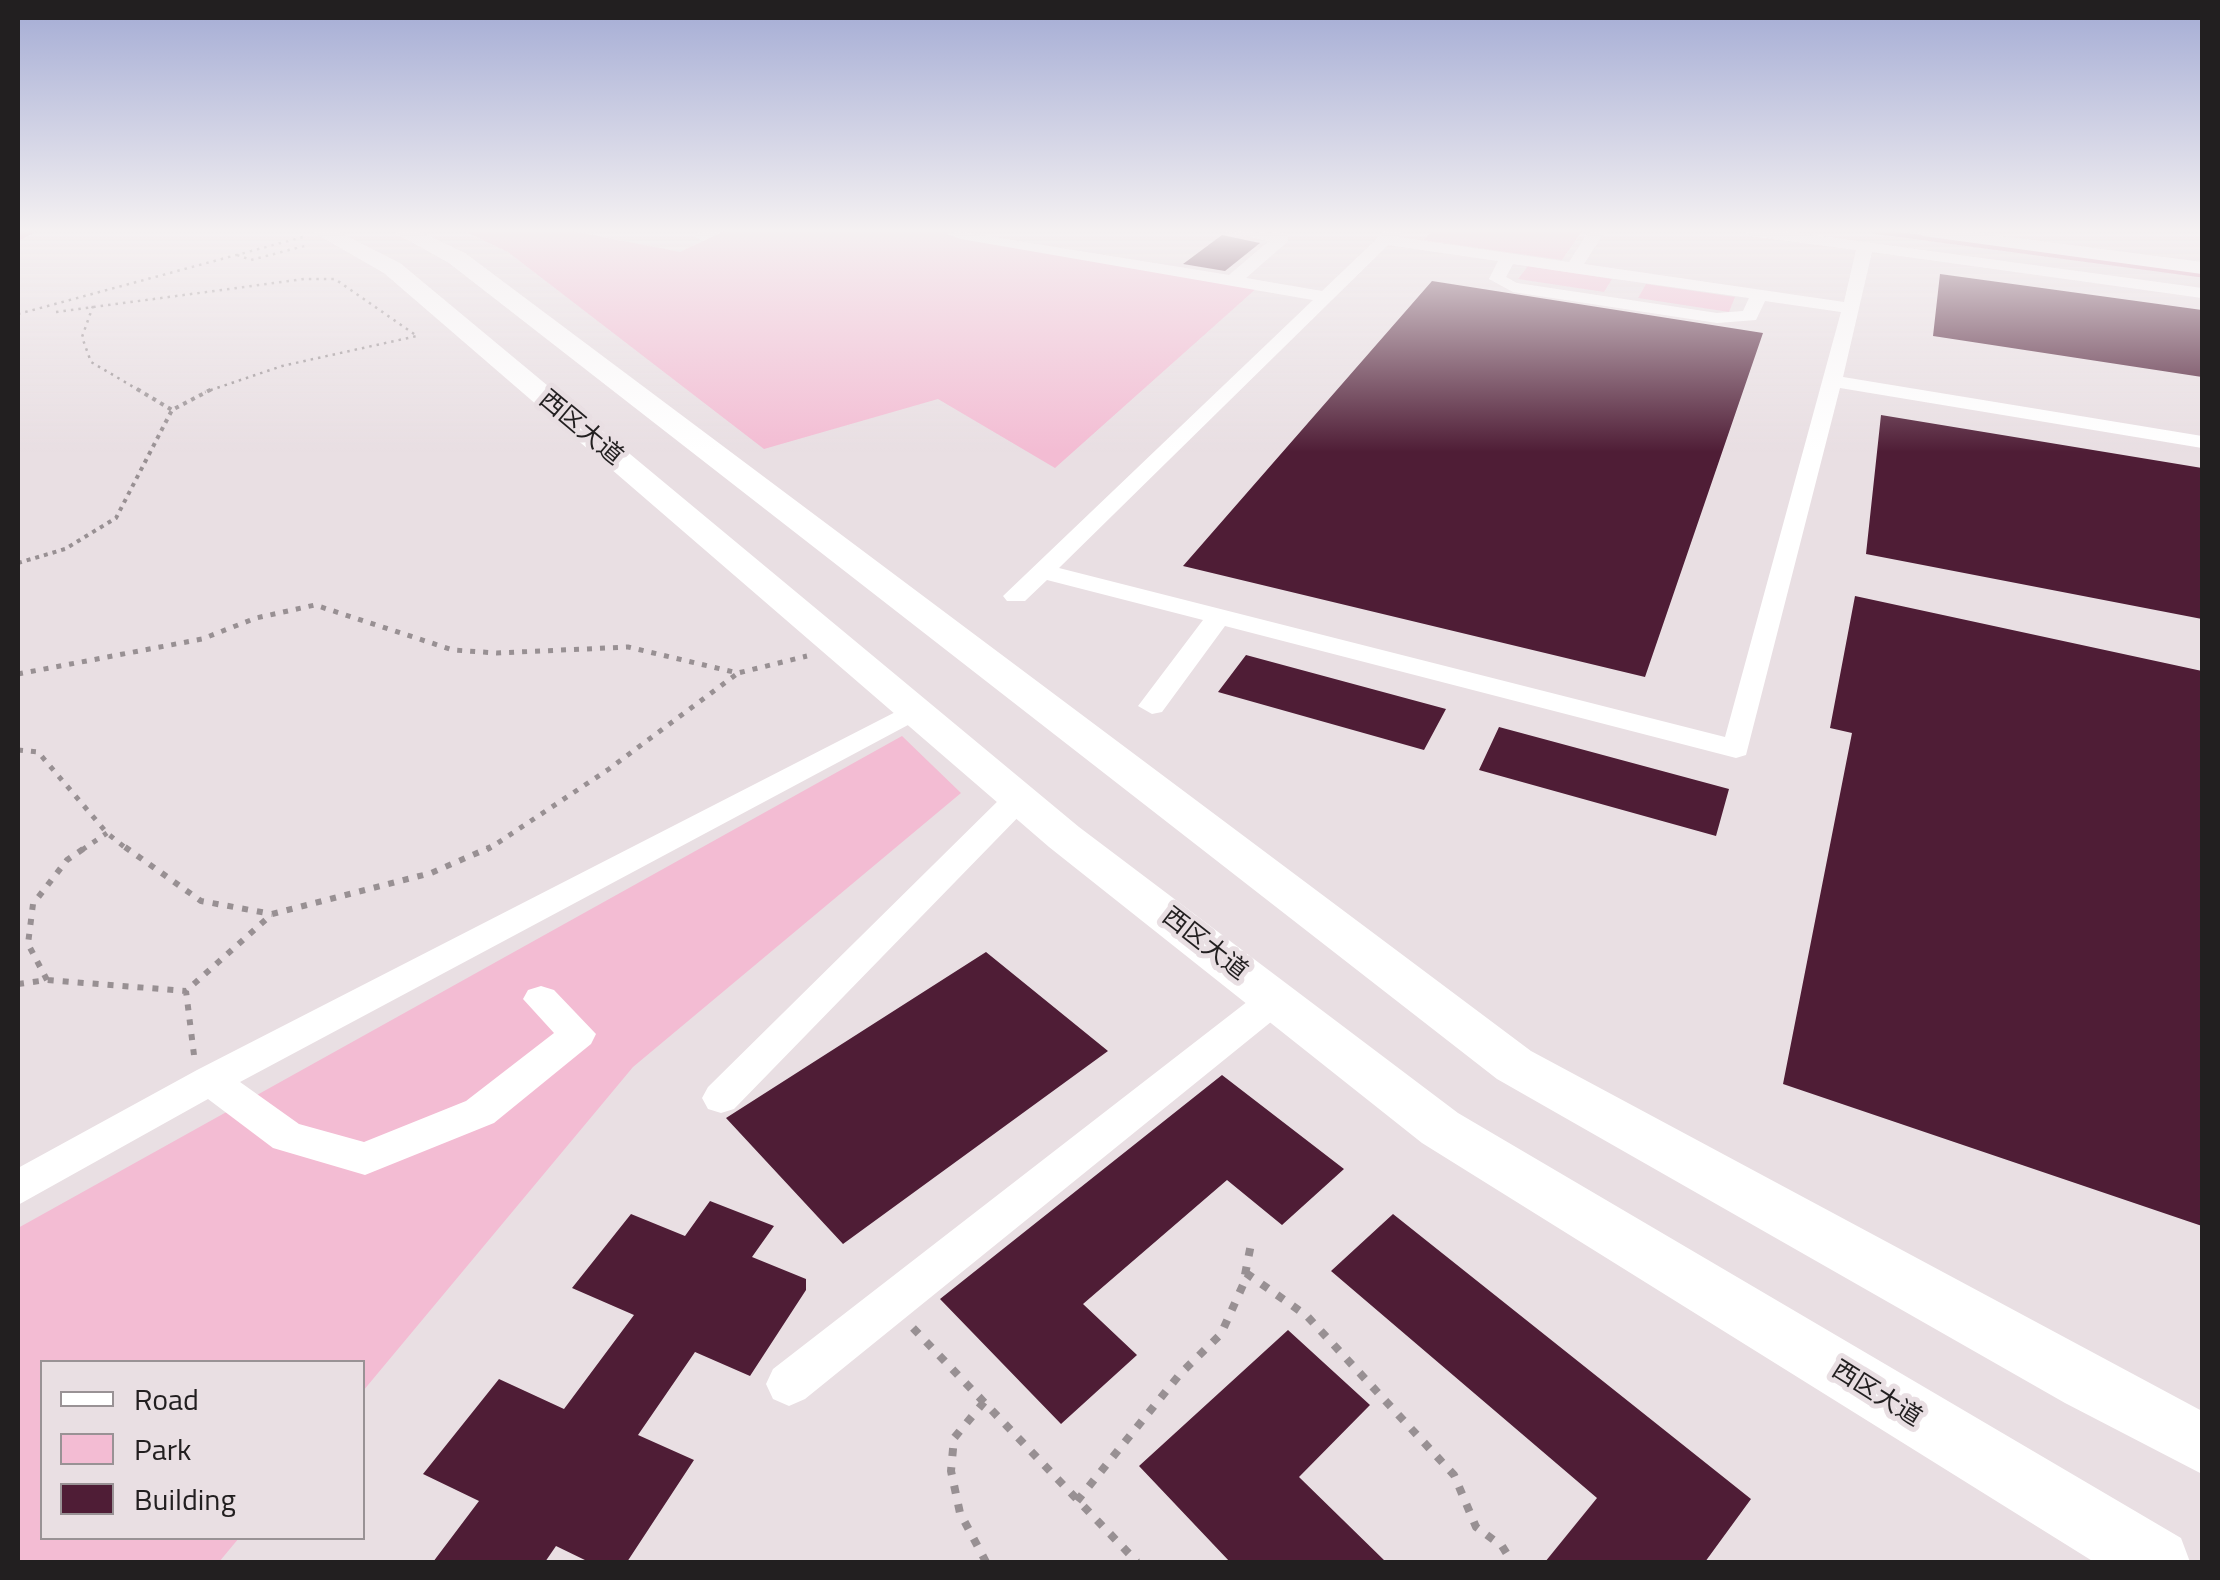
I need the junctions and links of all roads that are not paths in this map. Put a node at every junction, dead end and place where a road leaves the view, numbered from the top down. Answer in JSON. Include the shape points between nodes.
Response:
{"nodes":[{"id":1,"x":435,"y":305,"type":"edge"},
{"id":2,"x":517,"y":305,"type":"edge"},
{"id":3,"x":1317,"y":305,"type":"edge"},
{"id":4,"x":1628,"y":305,"type":"edge"},
{"id":5,"x":1755,"y":305,"type":"edge"},
{"id":6,"x":1830,"y":305,"type":"edge"},
{"id":7,"x":1852,"y":305,"type":"edge"},
{"id":8,"x":1851,"y":308,"type":"junction"},
{"id":9,"x":1832,"y":380,"type":"junction"},
{"id":10,"x":2202,"y":442,"type":"edge"},
{"id":11,"x":1042,"y":571,"type":"junction"},
{"id":12,"x":1016,"y":596,"type":"dead end"},
{"id":13,"x":1219,"y":616,"type":"junction"},
{"id":14,"x":1152,"y":706,"type":"dead end"},
{"id":15,"x":913,"y":711,"type":"junction"},
{"id":16,"x":1018,"y":798,"type":"junction"},
{"id":17,"x":541,"y":999,"type":"dead end"},
{"id":18,"x":1274,"y":1000,"type":"junction"},
{"id":19,"x":204,"y":1083,"type":"junction"},
{"id":20,"x":721,"y":1098,"type":"dead end"},
{"id":21,"x":18,"y":1188,"type":"edge"},
{"id":22,"x":789,"y":1384,"type":"dead end"},
{"id":23,"x":2202,"y":1444,"type":"edge"},
{"id":24,"x":2157,"y":1562,"type":"edge"}],
"edges":[{"from":1,"to":15,"type":"main road","name":"西区大道"},
{"from":2,"to":23,"type":"main road","via":[[1514,1064]]},
{"from":3,"to":11,"type":"street"},
{"from":4,"to":5,"type":"street","via":[[1717,318],[1750,316]]},
{"from":6,"to":8,"type":"street"},
{"from":7,"to":8,"type":"street"},
{"from":8,"to":9,"type":"street"},
{"from":9,"to":10,"type":"street"},
{"from":9,"to":13,"type":"street","via":[[1736,750]]},
{"from":11,"to":12,"type":"street"},
{"from":11,"to":13,"type":"street"},
{"from":13,"to":14,"type":"street"},
{"from":15,"to":16,"type":"main road","name":"西区大道"},
{"from":15,"to":19,"type":"street"},
{"from":16,"to":18,"type":"main road","name":"西区大道"},
{"from":16,"to":20,"type":"street"},
{"from":17,"to":19,"type":"street","via":[[578,1034],[480,1112],[365,1160],[287,1136]]},
{"from":18,"to":22,"type":"street"},
{"from":18,"to":24,"type":"main road","name":"西区大道","via":[[1440,1128]]},
{"from":19,"to":21,"type":"street"}]}
